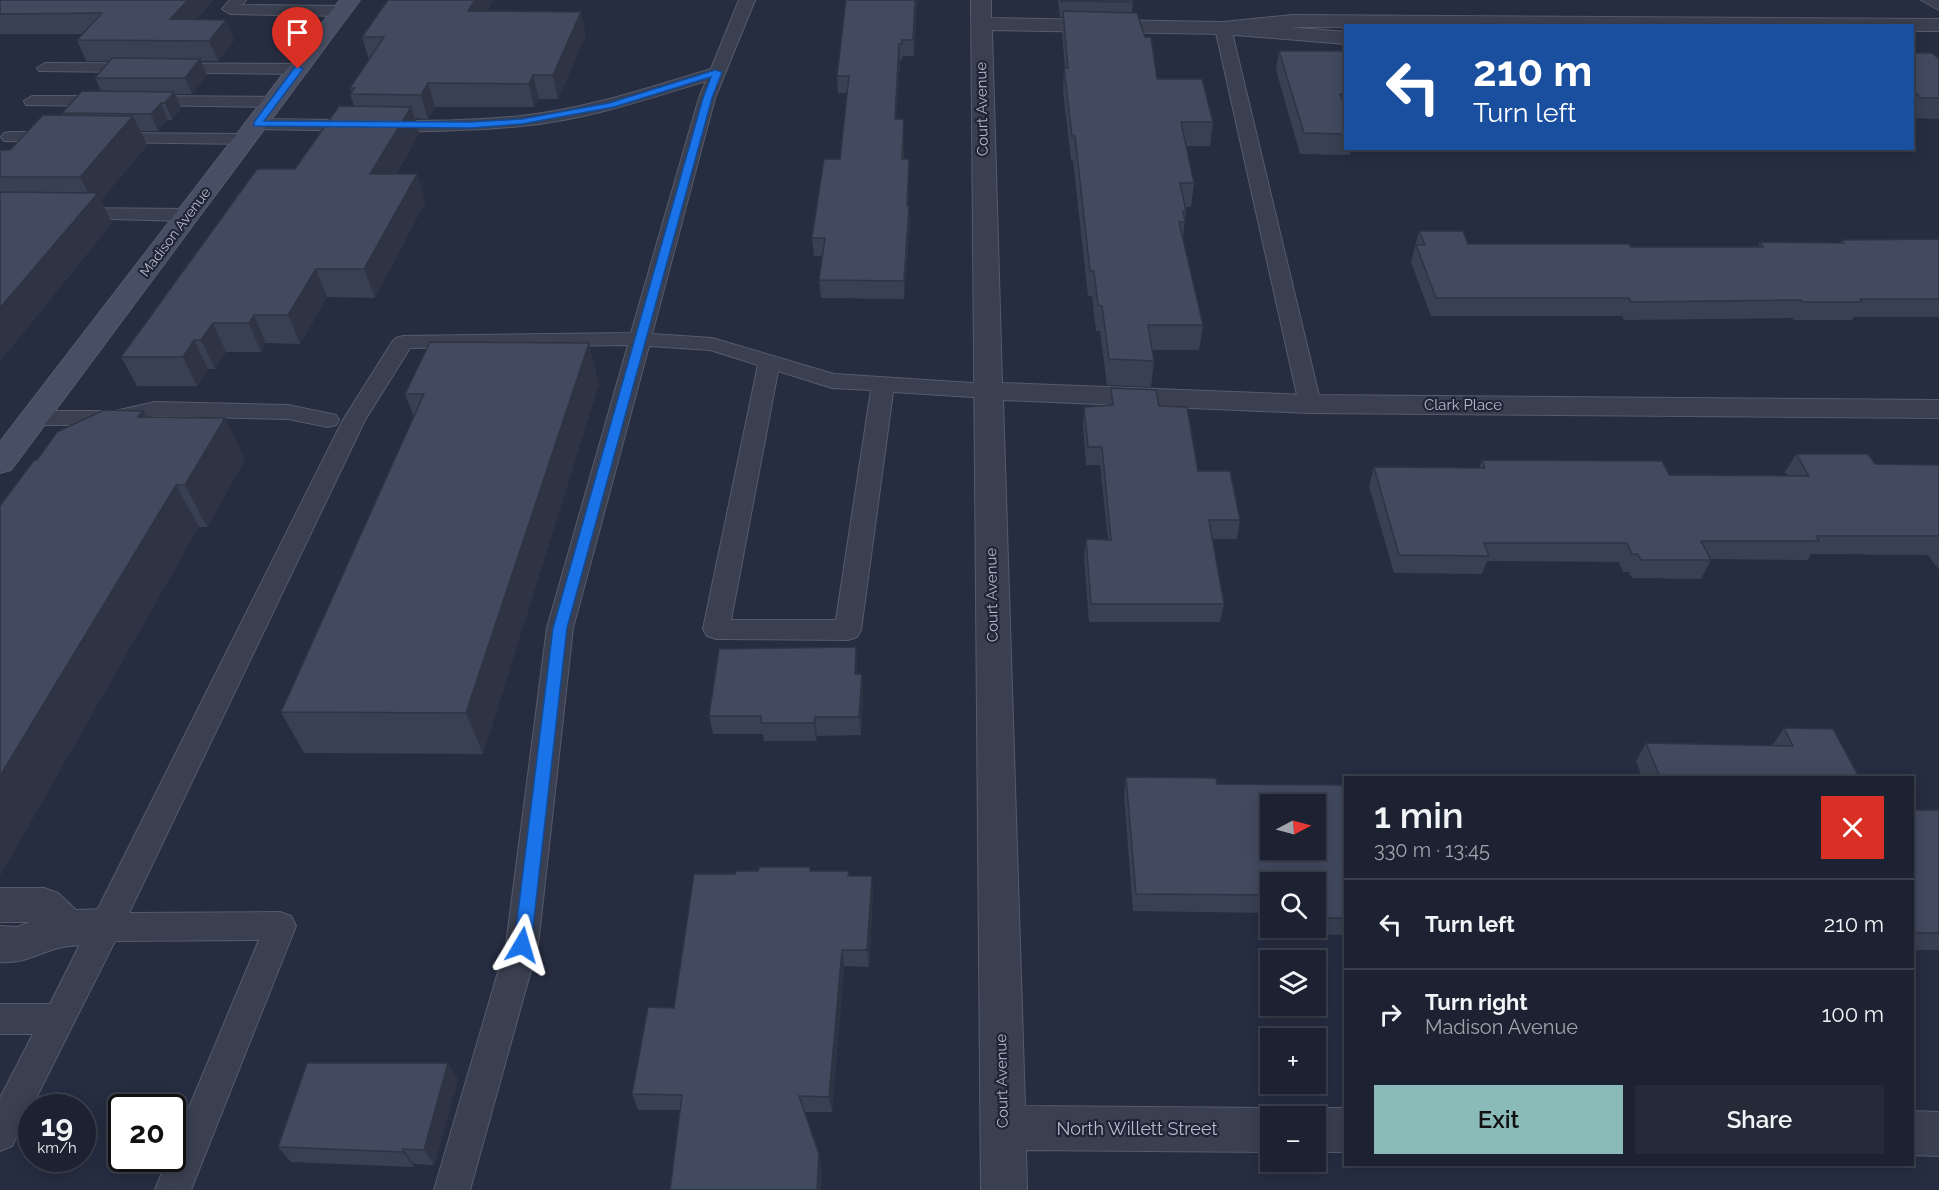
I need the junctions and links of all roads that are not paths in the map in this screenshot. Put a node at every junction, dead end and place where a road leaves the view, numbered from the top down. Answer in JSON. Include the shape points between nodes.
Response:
{"nodes":[{"id":1,"x":238,"y":0,"type":"edge"},
{"id":2,"x":747,"y":0,"type":"edge"},
{"id":3,"x":1929,"y":0,"type":"edge"},
{"id":4,"x":1939,"y":5,"type":"edge"},
{"id":5,"x":346,"y":6,"type":"edge"},
{"id":6,"x":981,"y":12,"type":"edge"},
{"id":7,"x":1778,"y":24,"type":"edge"},
{"id":8,"x":1914,"y":25,"type":"edge"},
{"id":9,"x":1939,"y":25,"type":"edge"},
{"id":10,"x":1223,"y":28,"type":"junction"},
{"id":11,"x":1344,"y":38,"type":"edge"},
{"id":12,"x":1914,"y":42,"type":"edge"},
{"id":13,"x":1939,"y":43,"type":"edge"},
{"id":14,"x":45,"y":68,"type":"dead end"},
{"id":15,"x":298,"y":69,"type":"junction"},
{"id":16,"x":718,"y":72,"type":"junction"},
{"id":17,"x":32,"y":101,"type":"dead end"},
{"id":18,"x":273,"y":102,"type":"junction"},
{"id":19,"x":251,"y":131,"type":"junction"},
{"id":20,"x":10,"y":137,"type":"dead end"},
{"id":21,"x":59,"y":214,"type":"edge"},
{"id":22,"x":188,"y":215,"type":"junction"},
{"id":23,"x":640,"y":339,"type":"junction"},
{"id":24,"x":769,"y":362,"type":"junction"},
{"id":25,"x":883,"y":384,"type":"junction"},
{"id":26,"x":988,"y":391,"type":"junction"},
{"id":27,"x":1310,"y":404,"type":"junction"},
{"id":28,"x":1939,"y":409,"type":"edge"},
{"id":29,"x":34,"y":418,"type":"junction"},
{"id":30,"x":354,"y":420,"type":"junction"},
{"id":31,"x":0,"y":463,"type":"edge"},
{"id":32,"x":0,"y":905,"type":"edge"},
{"id":33,"x":86,"y":927,"type":"junction"},
{"id":34,"x":0,"y":944,"type":"edge"},
{"id":35,"x":0,"y":1019,"type":"edge"},
{"id":36,"x":58,"y":1019,"type":"junction"},
{"id":37,"x":1003,"y":1128,"type":"junction"},
{"id":38,"x":1260,"y":1130,"type":"edge"},
{"id":39,"x":1326,"y":1130,"type":"edge"},
{"id":40,"x":1344,"y":1130,"type":"edge"},
{"id":41,"x":1914,"y":1133,"type":"edge"},
{"id":42,"x":0,"y":1134,"type":"edge"},
{"id":43,"x":1939,"y":1134,"type":"edge"},
{"id":44,"x":173,"y":1190,"type":"edge"},
{"id":45,"x":452,"y":1190,"type":"edge"},
{"id":46,"x":1004,"y":1190,"type":"edge"}],
"edges":[{"from":1,"to":5,"type":"lane","via":[[230,9]]},
{"from":2,"to":16,"type":"lane"},
{"from":3,"to":4,"type":"lane"},
{"from":5,"to":15,"type":"street","name":"Madison Avenue"},
{"from":6,"to":10,"type":"street"},
{"from":6,"to":26,"type":"street","name":"Court Avenue"},
{"from":7,"to":10,"type":"street","via":[[1293,21]]},
{"from":8,"to":9,"type":"street"},
{"from":10,"to":11,"type":"street"},
{"from":10,"to":27,"type":"lane"},
{"from":12,"to":13,"type":"street"},
{"from":14,"to":15,"type":"lane"},
{"from":15,"to":18,"type":"street","name":"Madison Avenue"},
{"from":16,"to":19,"type":"lane","via":[[610,105],[522,121]]},
{"from":16,"to":23,"type":"lane","via":[[707,98]]},
{"from":17,"to":18,"type":"lane"},
{"from":18,"to":19,"type":"street","name":"Madison Avenue"},
{"from":19,"to":20,"type":"lane"},
{"from":19,"to":22,"type":"street","name":"Madison Avenue"},
{"from":21,"to":22,"type":"lane"},
{"from":22,"to":29,"type":"street","name":"Madison Avenue"},
{"from":23,"to":24,"type":"lane","via":[[712,344]]},
{"from":23,"to":30,"type":"lane","via":[[403,342]]},
{"from":23,"to":45,"type":"lane","via":[[560,628],[522,945]]},
{"from":24,"to":25,"type":"lane","via":[[832,381]]},
{"from":24,"to":25,"type":"lane","via":[[716,628],[848,630]]},
{"from":25,"to":26,"type":"lane"},
{"from":26,"to":27,"type":"street","name":"Clark Place"},
{"from":26,"to":37,"type":"street","name":"Court Avenue"},
{"from":27,"to":28,"type":"street","name":"Clark Place"},
{"from":29,"to":30,"type":"lane","via":[[115,418],[141,428],[283,427]]},
{"from":29,"to":31,"type":"street","name":"Madison Avenue"},
{"from":30,"to":33,"type":"lane"},
{"from":32,"to":33,"type":"street","via":[[44,904]]},
{"from":33,"to":34,"type":"street","via":[[17,945]]},
{"from":33,"to":36,"type":"lane"},
{"from":33,"to":44,"type":"lane","via":[[280,926]]},
{"from":35,"to":36,"type":"lane"},
{"from":36,"to":42,"type":"lane"},
{"from":37,"to":38,"type":"street","name":"North Willett Street"},
{"from":37,"to":46,"type":"street","name":"Court Avenue"},
{"from":39,"to":40,"type":"street"},
{"from":41,"to":43,"type":"street"}]}
